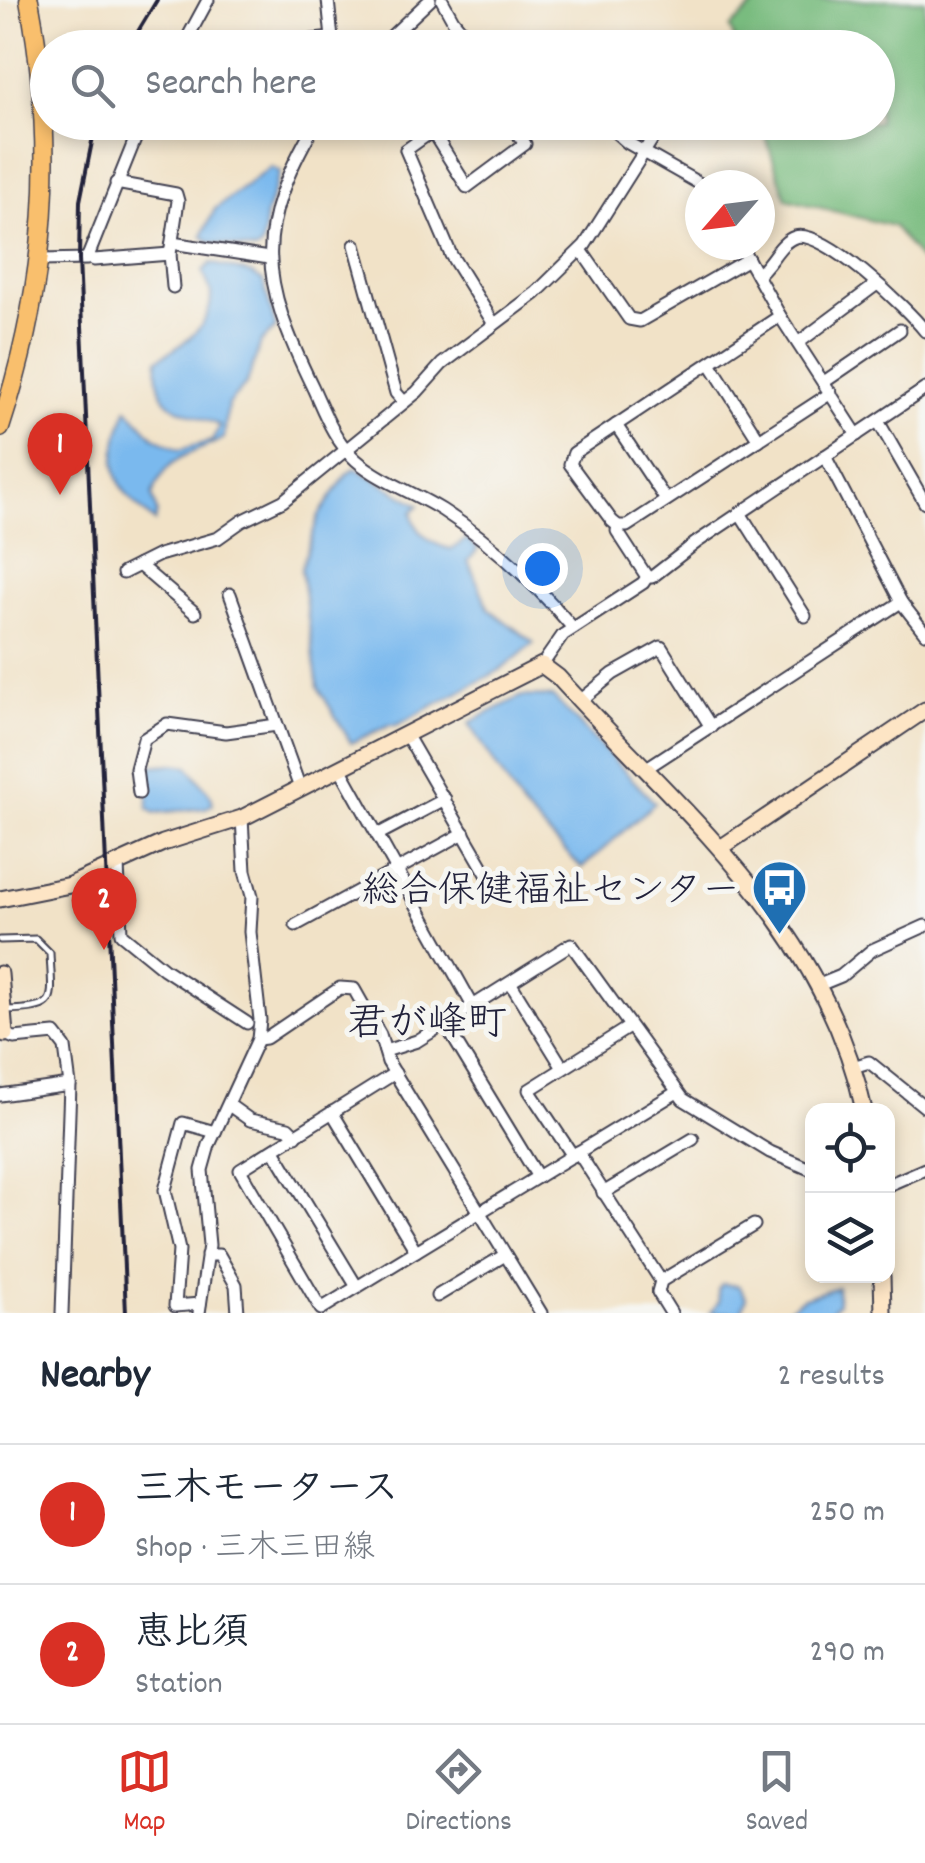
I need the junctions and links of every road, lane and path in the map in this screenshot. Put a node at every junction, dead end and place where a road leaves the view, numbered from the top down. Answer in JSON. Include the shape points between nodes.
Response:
{"nodes":[{"id":1,"x":29,"y":0,"type":"edge"},
{"id":2,"x":208,"y":0,"type":"edge"},
{"id":3,"x":328,"y":0,"type":"edge"},
{"id":4,"x":430,"y":0,"type":"edge"},
{"id":5,"x":442,"y":0,"type":"edge"},
{"id":6,"x":33,"y":30,"type":"edge"},
{"id":7,"x":192,"y":30,"type":"edge"},
{"id":8,"x":331,"y":30,"type":"edge"},
{"id":9,"x":398,"y":30,"type":"edge"},
{"id":10,"x":461,"y":30,"type":"edge"},
{"id":11,"x":44,"y":140,"type":"edge"},
{"id":12,"x":134,"y":140,"type":"edge"},
{"id":13,"x":306,"y":140,"type":"edge"},
{"id":14,"x":420,"y":140,"type":"edge"},
{"id":15,"x":438,"y":140,"type":"edge"},
{"id":16,"x":522,"y":140,"type":"edge"},
{"id":17,"x":629,"y":140,"type":"edge"},
{"id":18,"x":651,"y":140,"type":"edge"},
{"id":19,"x":644,"y":151,"type":"junction"},
{"id":20,"x":685,"y":175,"type":"edge"},
{"id":21,"x":116,"y":184,"type":"junction"},
{"id":22,"x":355,"y":246,"type":"dead end"},
{"id":23,"x":171,"y":248,"type":"junction"},
{"id":24,"x":580,"y":250,"type":"junction"},
{"id":25,"x":88,"y":256,"type":"junction"},
{"id":26,"x":270,"y":258,"type":"junction"},
{"id":27,"x":41,"y":260,"type":"junction"},
{"id":28,"x":746,"y":260,"type":"edge"},
{"id":29,"x":749,"y":260,"type":"edge"},
{"id":30,"x":757,"y":275,"type":"junction"},
{"id":31,"x":876,"y":284,"type":"junction"},
{"id":32,"x":173,"y":288,"type":"dead end"},
{"id":33,"x":780,"y":316,"type":"junction"},
{"id":34,"x":494,"y":324,"type":"junction"},
{"id":35,"x":900,"y":330,"type":"dead end"},
{"id":36,"x":925,"y":331,"type":"edge"},
{"id":37,"x":798,"y":342,"type":"junction"},
{"id":38,"x":710,"y":363,"type":"junction"},
{"id":39,"x":827,"y":388,"type":"junction"},
{"id":40,"x":925,"y":390,"type":"edge"},
{"id":41,"x":404,"y":402,"type":"junction"},
{"id":42,"x":878,"y":421,"type":"junction"},
{"id":43,"x":616,"y":424,"type":"junction"},
{"id":44,"x":0,"y":428,"type":"edge"},
{"id":45,"x":857,"y":435,"type":"junction"},
{"id":46,"x":759,"y":440,"type":"junction"},
{"id":47,"x":347,"y":448,"type":"junction"},
{"id":48,"x":825,"y":456,"type":"junction"},
{"id":49,"x":666,"y":500,"type":"junction"},
{"id":50,"x":925,"y":504,"type":"edge"},
{"id":51,"x":740,"y":513,"type":"junction"},
{"id":52,"x":618,"y":526,"type":"junction"},
{"id":53,"x":139,"y":565,"type":"junction"},
{"id":54,"x":123,"y":573,"type":"dead end"},
{"id":55,"x":647,"y":576,"type":"junction"},
{"id":56,"x":230,"y":594,"type":"dead end"},
{"id":57,"x":901,"y":602,"type":"junction"},
{"id":58,"x":195,"y":613,"type":"dead end"},
{"id":59,"x":805,"y":616,"type":"dead end"},
{"id":60,"x":573,"y":628,"type":"junction"},
{"id":61,"x":925,"y":634,"type":"edge"},
{"id":62,"x":542,"y":665,"type":"junction"},
{"id":63,"x":580,"y":702,"type":"junction"},
{"id":64,"x":925,"y":710,"type":"edge"},
{"id":65,"x":277,"y":725,"type":"junction"},
{"id":66,"x":711,"y":728,"type":"junction"},
{"id":67,"x":407,"y":736,"type":"junction"},
{"id":68,"x":340,"y":768,"type":"junction"},
{"id":69,"x":646,"y":769,"type":"junction"},
{"id":70,"x":300,"y":788,"type":"junction"},
{"id":71,"x":139,"y":794,"type":"dead end"},
{"id":72,"x":444,"y":799,"type":"junction"},
{"id":73,"x":242,"y":818,"type":"junction"},
{"id":74,"x":464,"y":833,"type":"junction"},
{"id":75,"x":377,"y":835,"type":"junction"},
{"id":76,"x":722,"y":847,"type":"junction"},
{"id":77,"x":118,"y":864,"type":"junction"},
{"id":78,"x":396,"y":870,"type":"junction"},
{"id":79,"x":491,"y":881,"type":"dead end"},
{"id":80,"x":0,"y":899,"type":"edge"},
{"id":81,"x":296,"y":925,"type":"dead end"},
{"id":82,"x":925,"y":926,"type":"edge"},
{"id":83,"x":0,"y":940,"type":"edge"},
{"id":84,"x":0,"y":974,"type":"edge"},
{"id":85,"x":511,"y":984,"type":"junction"},
{"id":86,"x":819,"y":985,"type":"junction"},
{"id":87,"x":474,"y":1008,"type":"junction"},
{"id":88,"x":1,"y":1010,"type":"edge"},
{"id":89,"x":247,"y":1022,"type":"dead end"},
{"id":90,"x":445,"y":1024,"type":"junction"},
{"id":91,"x":629,"y":1027,"type":"junction"},
{"id":92,"x":5,"y":1034,"type":"joint"},
{"id":93,"x":258,"y":1039,"type":"junction"},
{"id":94,"x":385,"y":1051,"type":"junction"},
{"id":95,"x":853,"y":1067,"type":"junction"},
{"id":96,"x":563,"y":1068,"type":"junction"},
{"id":97,"x":395,"y":1073,"type":"junction"},
{"id":98,"x":70,"y":1085,"type":"junction"},
{"id":99,"x":678,"y":1092,"type":"junction"},
{"id":100,"x":0,"y":1095,"type":"edge"},
{"id":101,"x":862,"y":1103,"type":"edge"},
{"id":102,"x":228,"y":1105,"type":"junction"},
{"id":103,"x":925,"y":1107,"type":"edge"},
{"id":104,"x":332,"y":1112,"type":"junction"},
{"id":105,"x":215,"y":1132,"type":"junction"},
{"id":106,"x":296,"y":1136,"type":"junction"},
{"id":107,"x":692,"y":1139,"type":"dead end"},
{"id":108,"x":274,"y":1150,"type":"junction"},
{"id":109,"x":576,"y":1154,"type":"junction"},
{"id":110,"x":805,"y":1167,"type":"edge"},
{"id":111,"x":925,"y":1169,"type":"edge"},
{"id":112,"x":538,"y":1177,"type":"junction"},
{"id":113,"x":895,"y":1181,"type":"edge"},
{"id":114,"x":603,"y":1193,"type":"junction"},
{"id":115,"x":480,"y":1212,"type":"junction"},
{"id":116,"x":754,"y":1225,"type":"dead end"},
{"id":117,"x":416,"y":1251,"type":"junction"},
{"id":118,"x":207,"y":1255,"type":"junction"},
{"id":119,"x":506,"y":1255,"type":"junction"},
{"id":120,"x":661,"y":1282,"type":"junction"},
{"id":121,"x":882,"y":1283,"type":"edge"},
{"id":122,"x":357,"y":1288,"type":"junction"},
{"id":123,"x":436,"y":1296,"type":"dead end"},
{"id":124,"x":199,"y":1309,"type":"edge"},
{"id":125,"x":62,"y":1313,"type":"edge"},
{"id":126,"x":238,"y":1313,"type":"edge"},
{"id":127,"x":540,"y":1313,"type":"edge"},
{"id":128,"x":671,"y":1313,"type":"edge"},
{"id":129,"x":884,"y":1313,"type":"edge"}],
"edges":[{"from":1,"to":6,"type":"main road"},
{"from":2,"to":7,"type":"street"},
{"from":3,"to":8,"type":"street"},
{"from":4,"to":9,"type":"street"},
{"from":5,"to":10,"type":"street"},
{"from":11,"to":27,"type":"main road"},
{"from":12,"to":21,"type":"street"},
{"from":13,"to":26,"type":"street","via":[[272,224]]},
{"from":14,"to":34,"type":"street","via":[[406,150],[452,255]]},
{"from":15,"to":16,"type":"street","via":[[467,187],[525,144]]},
{"from":17,"to":19,"type":"street"},
{"from":18,"to":19,"type":"street"},
{"from":19,"to":20,"type":"street"},
{"from":19,"to":24,"type":"street"},
{"from":21,"to":23,"type":"street","via":[[176,194]]},
{"from":21,"to":25,"type":"street"},
{"from":22,"to":41,"type":"street"},
{"from":23,"to":25,"type":"street"},
{"from":23,"to":26,"type":"street"},
{"from":23,"to":32,"type":"street"},
{"from":24,"to":28,"type":"street","via":[[630,319],[640,322]]},
{"from":24,"to":34,"type":"street"},
{"from":25,"to":27,"type":"street"},
{"from":26,"to":47,"type":"street","via":[[274,298],[296,353]]},
{"from":27,"to":44,"type":"main road"},
{"from":29,"to":30,"type":"street"},
{"from":30,"to":31,"type":"street","via":[[789,238],[803,235],[830,247]]},
{"from":30,"to":33,"type":"street"},
{"from":31,"to":36,"type":"street"},
{"from":31,"to":37,"type":"street"},
{"from":33,"to":37,"type":"street"},
{"from":33,"to":38,"type":"street"},
{"from":34,"to":41,"type":"street"},
{"from":35,"to":39,"type":"street"},
{"from":37,"to":39,"type":"street"},
{"from":38,"to":43,"type":"street"},
{"from":38,"to":46,"type":"street"},
{"from":39,"to":45,"type":"street"},
{"from":39,"to":46,"type":"street"},
{"from":40,"to":42,"type":"street"},
{"from":41,"to":47,"type":"street"},
{"from":42,"to":45,"type":"street"},
{"from":42,"to":50,"type":"street"},
{"from":43,"to":49,"type":"street"},
{"from":43,"to":52,"type":"street","via":[[574,453],[570,464]]},
{"from":45,"to":48,"type":"street"},
{"from":46,"to":49,"type":"street"},
{"from":47,"to":53,"type":"street","via":[[293,494],[218,538]]},
{"from":47,"to":60,"type":"street","via":[[497,552]]},
{"from":48,"to":51,"type":"street"},
{"from":48,"to":57,"type":"street"},
{"from":49,"to":52,"type":"street"},
{"from":51,"to":55,"type":"street"},
{"from":51,"to":59,"type":"street"},
{"from":52,"to":55,"type":"street"},
{"from":53,"to":54,"type":"street"},
{"from":53,"to":58,"type":"street"},
{"from":55,"to":60,"type":"street"},
{"from":56,"to":65,"type":"street"},
{"from":57,"to":61,"type":"street"},
{"from":57,"to":66,"type":"street"},
{"from":60,"to":62,"type":"street"},
{"from":62,"to":63,"type":"street"},
{"from":62,"to":67,"type":"street"},
{"from":63,"to":66,"type":"street","via":[[661,648]]},
{"from":63,"to":69,"type":"street"},
{"from":64,"to":76,"type":"street"},
{"from":65,"to":70,"type":"street"},
{"from":65,"to":71,"type":"street","via":[[226,732],[167,724],[144,739],[136,769]]},
{"from":66,"to":69,"type":"street"},
{"from":67,"to":68,"type":"street"},
{"from":67,"to":72,"type":"street"},
{"from":68,"to":70,"type":"street"},
{"from":68,"to":75,"type":"street"},
{"from":69,"to":76,"type":"street"},
{"from":70,"to":73,"type":"street"},
{"from":72,"to":74,"type":"street"},
{"from":72,"to":75,"type":"street"},
{"from":73,"to":77,"type":"street"},
{"from":73,"to":93,"type":"street"},
{"from":74,"to":78,"type":"street"},
{"from":74,"to":79,"type":"street"},
{"from":75,"to":78,"type":"street"},
{"from":76,"to":86,"type":"street","via":[[788,931]]},
{"from":77,"to":80,"type":"street","via":[[70,885]]},
{"from":77,"to":89,"type":"street","via":[[121,934]]},
{"from":78,"to":81,"type":"street"},
{"from":78,"to":87,"type":"street"},
{"from":82,"to":86,"type":"street"},
{"from":83,"to":88,"type":"lane","via":[[44,944],[51,997],[38,1008]]},
{"from":84,"to":88,"type":"street"},
{"from":85,"to":87,"type":"street"},
{"from":85,"to":91,"type":"street","via":[[571,944]]},
{"from":85,"to":96,"type":"street"},
{"from":86,"to":95,"type":"street"},
{"from":87,"to":90,"type":"street"},
{"from":88,"to":92,"type":"street"},
{"from":90,"to":94,"type":"street"},
{"from":90,"to":112,"type":"street"},
{"from":91,"to":96,"type":"street"},
{"from":91,"to":99,"type":"street"},
{"from":92,"to":98,"type":"street","via":[[55,1034],[65,1047]]},
{"from":93,"to":94,"type":"street","via":[[340,988],[354,989]]},
{"from":93,"to":102,"type":"street"},
{"from":94,"to":97,"type":"street"},
{"from":95,"to":101,"type":"street"},
{"from":95,"to":103,"type":"street","via":[[870,1062]]},
{"from":96,"to":109,"type":"street","via":[[528,1090]]},
{"from":97,"to":104,"type":"street"},
{"from":97,"to":115,"type":"street"},
{"from":98,"to":100,"type":"street"},
{"from":98,"to":125,"type":"street"},
{"from":99,"to":109,"type":"street"},
{"from":99,"to":110,"type":"street","via":[[692,1108]]},
{"from":102,"to":105,"type":"street"},
{"from":102,"to":106,"type":"street"},
{"from":104,"to":106,"type":"street"},
{"from":104,"to":117,"type":"street"},
{"from":105,"to":118,"type":"street","via":[[202,1170]]},
{"from":105,"to":124,"type":"street","via":[[183,1123],[164,1190],[178,1250],[175,1306]]},
{"from":106,"to":108,"type":"street"},
{"from":107,"to":114,"type":"street"},
{"from":108,"to":122,"type":"street"},
{"from":108,"to":122,"type":"street","via":[[240,1170],[321,1309]]},
{"from":109,"to":112,"type":"street"},
{"from":109,"to":114,"type":"street"},
{"from":111,"to":113,"type":"street"},
{"from":112,"to":115,"type":"street"},
{"from":114,"to":120,"type":"street"},
{"from":115,"to":117,"type":"street"},
{"from":115,"to":119,"type":"street"},
{"from":116,"to":120,"type":"street"},
{"from":117,"to":122,"type":"street"},
{"from":118,"to":124,"type":"street"},
{"from":118,"to":126,"type":"street","via":[[219,1255],[236,1285]]},
{"from":119,"to":123,"type":"street"},
{"from":119,"to":127,"type":"street"},
{"from":120,"to":128,"type":"street","via":[[658,1292]]},
{"from":121,"to":129,"type":"street"}]}
